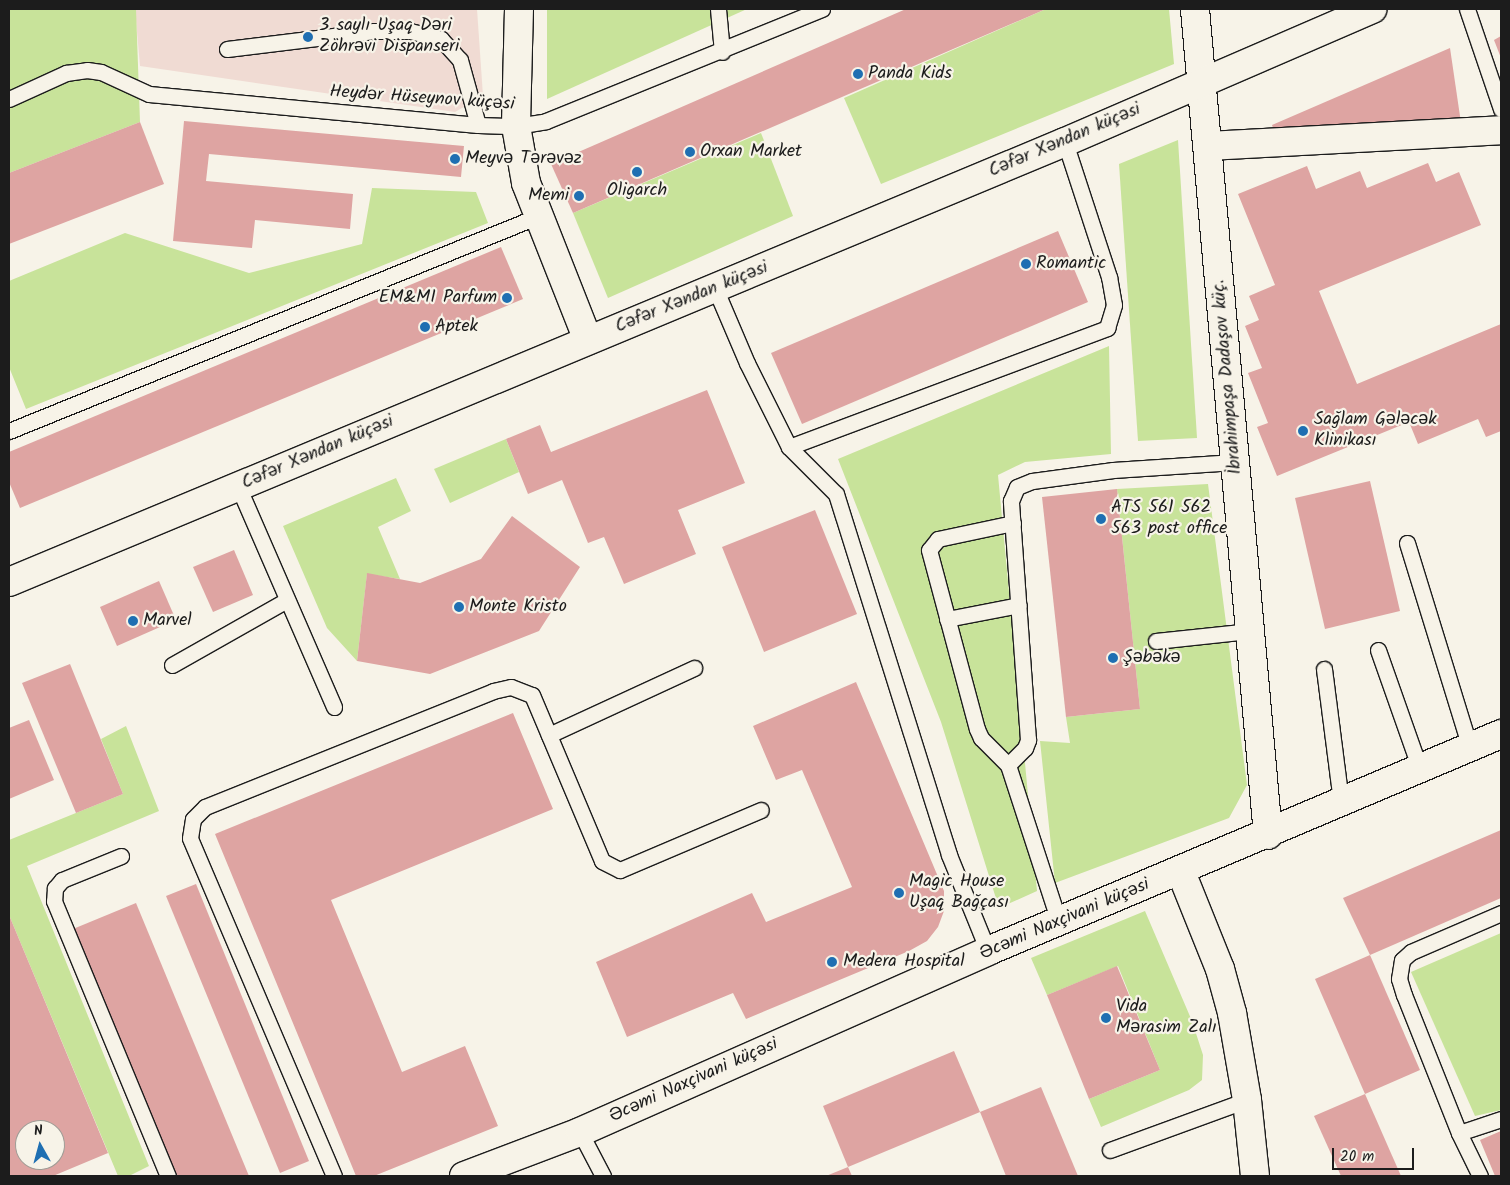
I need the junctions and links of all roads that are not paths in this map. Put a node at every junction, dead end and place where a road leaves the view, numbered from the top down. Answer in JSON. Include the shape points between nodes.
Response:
{"nodes":[{"id":1,"x":519,"y":9,"type":"edge"},
{"id":2,"x":718,"y":9,"type":"edge"},
{"id":3,"x":822,"y":9,"type":"edge"},
{"id":4,"x":1194,"y":9,"type":"edge"},
{"id":5,"x":1373,"y":9,"type":"edge"},
{"id":6,"x":1467,"y":9,"type":"edge"},
{"id":7,"x":227,"y":49,"type":"dead end"},
{"id":8,"x":722,"y":52,"type":"junction"},
{"id":9,"x":1202,"y":82,"type":"junction"},
{"id":10,"x":9,"y":99,"type":"edge"},
{"id":11,"x":1501,"y":110,"type":"edge"},
{"id":12,"x":478,"y":125,"type":"junction"},
{"id":13,"x":516,"y":126,"type":"junction"},
{"id":14,"x":1501,"y":130,"type":"edge"},
{"id":15,"x":1065,"y":142,"type":"junction"},
{"id":16,"x":1208,"y":146,"type":"junction"},
{"id":17,"x":536,"y":217,"type":"junction"},
{"id":18,"x":715,"y":288,"type":"junction"},
{"id":19,"x":588,"y":340,"type":"junction"},
{"id":20,"x":9,"y":431,"type":"edge"},
{"id":21,"x":789,"y":447,"type":"junction"},
{"id":22,"x":1235,"y":462,"type":"junction"},
{"id":23,"x":238,"y":486,"type":"junction"},
{"id":24,"x":1013,"y":523,"type":"junction"},
{"id":25,"x":1407,"y":543,"type":"dead end"},
{"id":26,"x":9,"y":582,"type":"edge"},
{"id":27,"x":287,"y":600,"type":"junction"},
{"id":28,"x":1019,"y":604,"type":"junction"},
{"id":29,"x":947,"y":619,"type":"junction"},
{"id":30,"x":1250,"y":631,"type":"junction"},
{"id":31,"x":1156,"y":640,"type":"dead end"},
{"id":32,"x":1378,"y":650,"type":"dead end"},
{"id":33,"x":172,"y":665,"type":"dead end"},
{"id":34,"x":694,"y":668,"type":"dead end"},
{"id":35,"x":1324,"y":669,"type":"dead end"},
{"id":36,"x":334,"y":707,"type":"dead end"},
{"id":37,"x":1501,"y":734,"type":"edge"},
{"id":38,"x":549,"y":735,"type":"junction"},
{"id":39,"x":1470,"y":748,"type":"junction"},
{"id":40,"x":1008,"y":765,"type":"junction"},
{"id":41,"x":1420,"y":769,"type":"junction"},
{"id":42,"x":1341,"y":802,"type":"junction"},
{"id":43,"x":760,"y":810,"type":"dead end"},
{"id":44,"x":1268,"y":835,"type":"junction"},
{"id":45,"x":121,"y":856,"type":"dead end"},
{"id":46,"x":1180,"y":872,"type":"junction"},
{"id":47,"x":1501,"y":913,"type":"edge"},
{"id":48,"x":1058,"y":922,"type":"junction"},
{"id":49,"x":988,"y":951,"type":"junction"},
{"id":50,"x":1247,"y":1100,"type":"junction"},
{"id":51,"x":1501,"y":1118,"type":"edge"},
{"id":52,"x":580,"y":1132,"type":"junction"},
{"id":53,"x":1458,"y":1133,"type":"junction"},
{"id":54,"x":1110,"y":1150,"type":"dead end"},
{"id":55,"x":168,"y":1176,"type":"edge"},
{"id":56,"x":334,"y":1176,"type":"edge"},
{"id":57,"x":464,"y":1176,"type":"edge"},
{"id":58,"x":604,"y":1176,"type":"edge"},
{"id":59,"x":1255,"y":1176,"type":"edge"},
{"id":60,"x":1480,"y":1176,"type":"edge"}],
"edges":[{"from":1,"to":13,"type":"street"},
{"from":2,"to":8,"type":"lane"},
{"from":3,"to":8,"type":"lane","name":"Heydər Hüseynov küçəsi"},
{"from":4,"to":9,"type":"street","name":"İbrahimpaşa Dadaşov küç."},
{"from":5,"to":9,"type":"street","name":"Cəfər Xəndan küçəsi"},
{"from":6,"to":11,"type":"lane"},
{"from":7,"to":12,"type":"lane","via":[[374,31],[410,31],[441,39],[460,60]]},
{"from":8,"to":13,"type":"lane","name":"Heydər Hüseynov küçəsi","via":[[546,121]]},
{"from":9,"to":15,"type":"street","name":"Cəfər Xəndan küçəsi"},
{"from":9,"to":16,"type":"street","name":"İbrahimpaşa Dadaşov küç."},
{"from":10,"to":12,"type":"lane","name":"Heydər Hüseynov küçəsi","via":[[66,74],[87,70],[101,72],[149,94]]},
{"from":12,"to":13,"type":"lane","name":"Heydər Hüseynov küçəsi"},
{"from":13,"to":17,"type":"street","via":[[526,184]]},
{"from":14,"to":16,"type":"street"},
{"from":15,"to":18,"type":"street","name":"Cəfər Xəndan küçəsi"},
{"from":15,"to":21,"type":"lane","via":[[1109,277],[1114,305],[1108,328]]},
{"from":16,"to":22,"type":"street","name":"İbrahimpaşa Dadaşov küç."},
{"from":17,"to":19,"type":"street"},
{"from":17,"to":20,"type":"lane"},
{"from":18,"to":19,"type":"street","name":"Cəfər Xəndan küçəsi"},
{"from":18,"to":21,"type":"lane","via":[[747,364]]},
{"from":19,"to":23,"type":"street","name":"Cəfər Xəndan küçəsi"},
{"from":21,"to":49,"type":"lane","via":[[836,494],[949,855]]},
{"from":22,"to":24,"type":"lane","via":[[1113,470],[1032,482],[1017,488],[1011,501]]},
{"from":22,"to":30,"type":"street","name":"İbrahimpaşa Dadaşov küç."},
{"from":23,"to":26,"type":"street","name":"Cəfər Xəndan küçəsi"},
{"from":23,"to":27,"type":"lane"},
{"from":24,"to":28,"type":"lane"},
{"from":24,"to":29,"type":"lane","via":[[938,539],[932,544],[930,561]]},
{"from":25,"to":39,"type":"lane"},
{"from":27,"to":33,"type":"lane"},
{"from":27,"to":36,"type":"lane"},
{"from":28,"to":29,"type":"lane"},
{"from":28,"to":40,"type":"lane","via":[[1028,740],[1025,748]]},
{"from":29,"to":40,"type":"lane","via":[[981,738]]},
{"from":30,"to":31,"type":"lane"},
{"from":30,"to":44,"type":"street","name":"İbrahimpaşa Dadaşov küç."},
{"from":32,"to":41,"type":"lane"},
{"from":34,"to":38,"type":"lane"},
{"from":35,"to":42,"type":"lane"},
{"from":37,"to":39,"type":"street","name":"Əcəmi Naxçivani küçəsi"},
{"from":38,"to":43,"type":"lane","via":[[602,861],[620,870]]},
{"from":38,"to":56,"type":"lane","via":[[532,695],[511,687],[493,691],[206,807],[193,819],[190,838]]},
{"from":39,"to":41,"type":"street","name":"Əcəmi Naxçivani küçəsi"},
{"from":40,"to":48,"type":"lane"},
{"from":41,"to":42,"type":"street","name":"Əcəmi Naxçivani küçəsi"},
{"from":42,"to":44,"type":"street","name":"Əcəmi Naxçivani küçəsi"},
{"from":44,"to":46,"type":"street","name":"Əcəmi Naxçivani küçəsi"},
{"from":45,"to":55,"type":"lane","via":[[62,880],[54,888],[54,901]]},
{"from":46,"to":48,"type":"street","name":"Əcəmi Naxçivani küçəsi"},
{"from":46,"to":50,"type":"street","via":[[1220,969],[1232,1013]]},
{"from":47,"to":53,"type":"lane","via":[[1411,952],[1402,960],[1399,979],[1404,995]]},
{"from":48,"to":49,"type":"street","name":"Əcəmi Naxçivani küçəsi"},
{"from":49,"to":52,"type":"street","name":"Əcəmi Naxçivani küçəsi"},
{"from":50,"to":54,"type":"lane"},
{"from":50,"to":59,"type":"street"},
{"from":51,"to":53,"type":"lane"},
{"from":52,"to":57,"type":"street","name":"Əcəmi Naxçivani küçəsi"},
{"from":52,"to":58,"type":"lane"},
{"from":53,"to":60,"type":"lane"}]}
